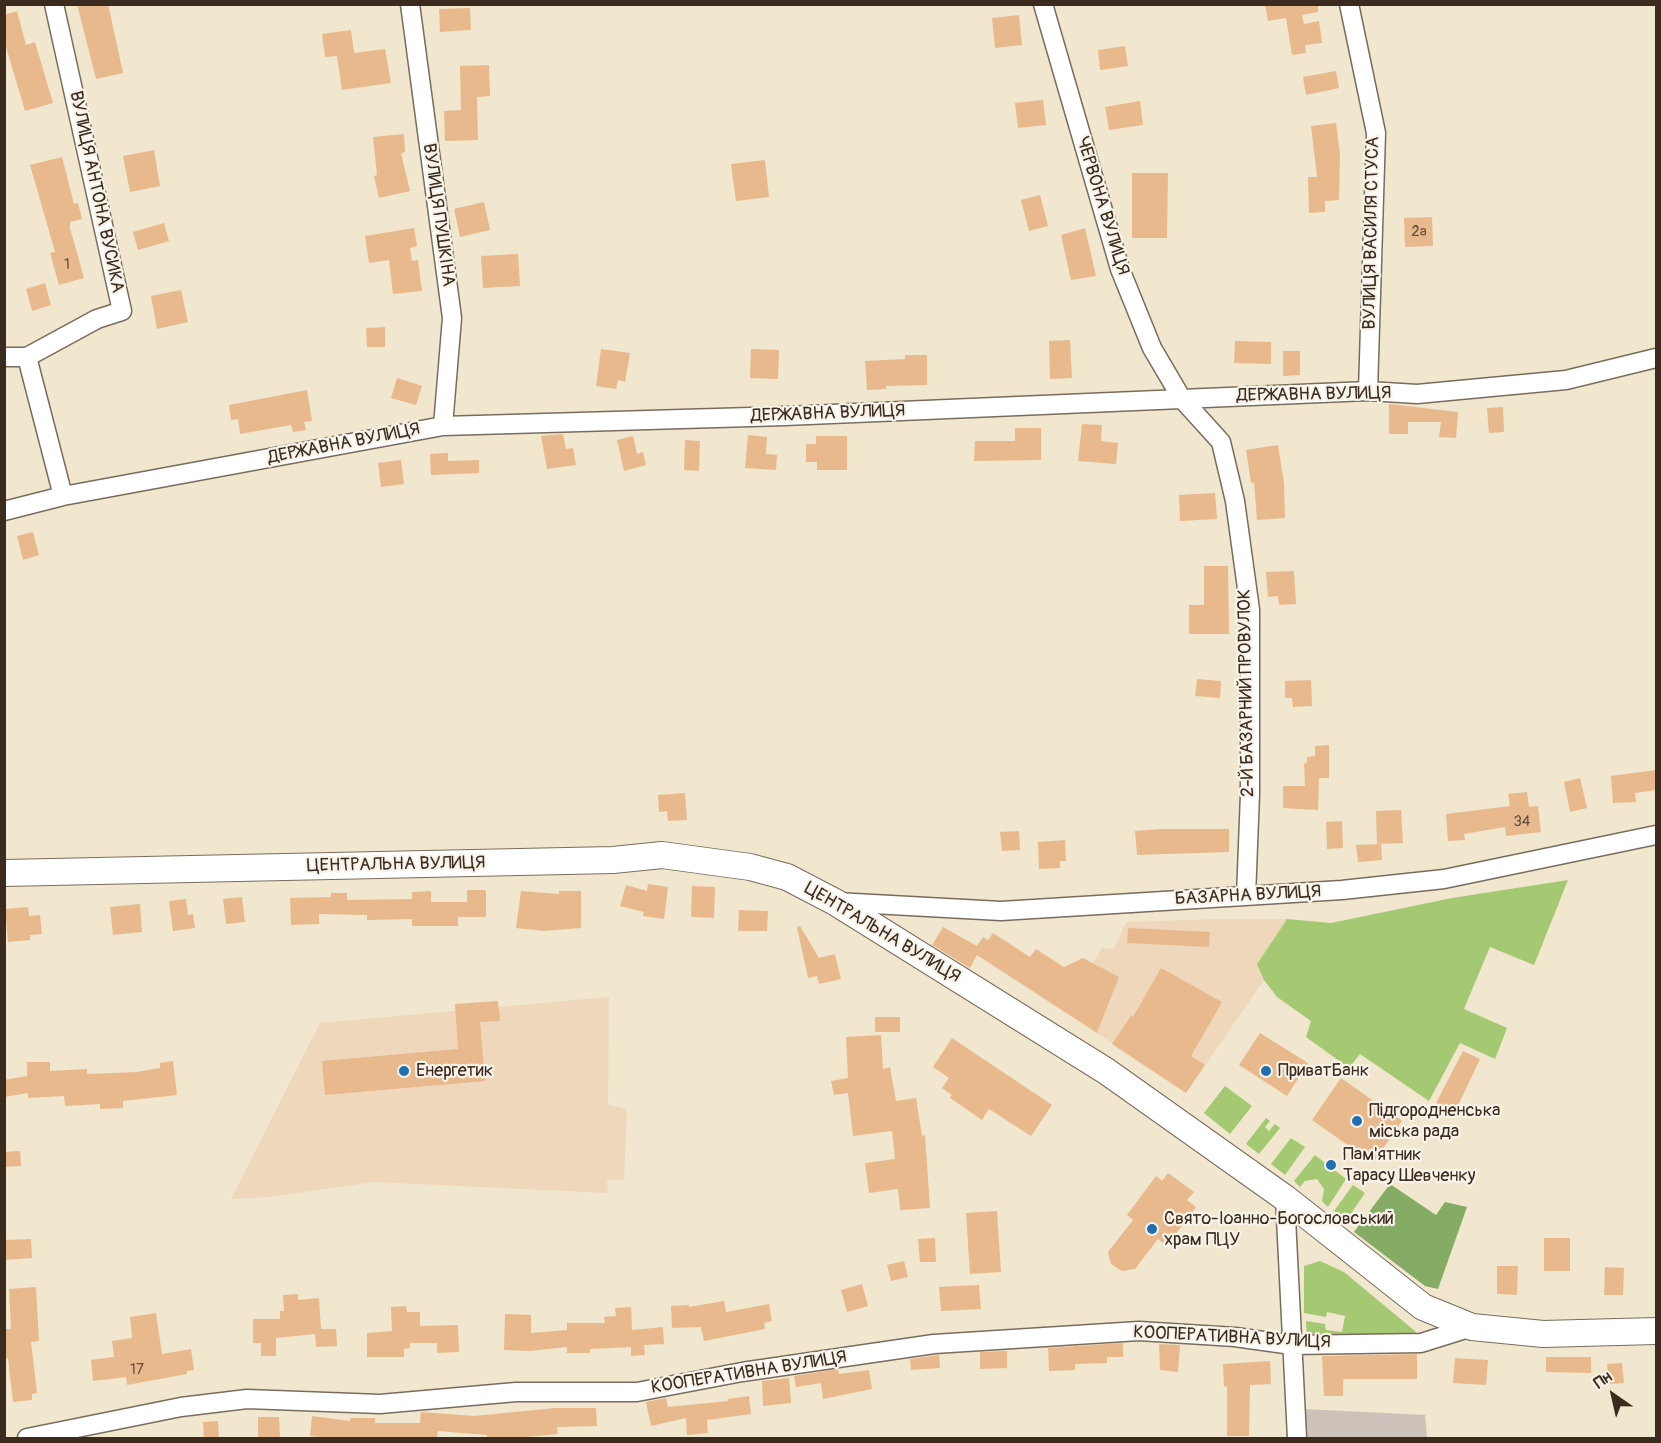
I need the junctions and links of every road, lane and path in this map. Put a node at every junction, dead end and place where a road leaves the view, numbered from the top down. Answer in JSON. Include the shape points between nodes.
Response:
{"nodes":[{"id":1,"x":54,"y":4,"type":"edge"},
{"id":2,"x":410,"y":4,"type":"edge"},
{"id":3,"x":1043,"y":4,"type":"edge"},
{"id":4,"x":1349,"y":4,"type":"edge"},
{"id":5,"x":4,"y":357,"type":"edge"},
{"id":6,"x":27,"y":357,"type":"junction"},
{"id":7,"x":1656,"y":358,"type":"edge"},
{"id":8,"x":1368,"y":391,"type":"junction"},
{"id":9,"x":1182,"y":399,"type":"junction"},
{"id":10,"x":442,"y":426,"type":"junction"},
{"id":11,"x":63,"y":496,"type":"junction"},
{"id":12,"x":4,"y":511,"type":"edge"},
{"id":13,"x":1656,"y":835,"type":"edge"},
{"id":14,"x":4,"y":873,"type":"edge"},
{"id":15,"x":1246,"y":896,"type":"junction"},
{"id":16,"x":835,"y":902,"type":"junction"},
{"id":17,"x":1285,"y":1198,"type":"junction"},
{"id":18,"x":1472,"y":1328,"type":"junction"},
{"id":19,"x":1656,"y":1331,"type":"edge"},
{"id":20,"x":1292,"y":1345,"type":"junction"},
{"id":21,"x":27,"y":1438,"type":"edge"},
{"id":22,"x":1297,"y":1438,"type":"edge"}],
"edges":[{"from":1,"to":6,"type":"street","name":"ВУЛИЦЯ АНТОНА ВУСИКА","via":[[122,311],[97,319]]},
{"from":2,"to":10,"type":"street","name":"ВУЛИЦЯ ПУШКІНА","via":[[452,318]]},
{"from":3,"to":9,"type":"street","name":"ЧЕРВОНА ВУЛИЦЯ","via":[[1120,268],[1152,348]]},
{"from":4,"to":8,"type":"street","name":"ВУЛИЦЯ ВАСИЛЯ СТУСА","via":[[1376,133]]},
{"from":5,"to":6,"type":"street"},
{"from":6,"to":11,"type":"street"},
{"from":7,"to":8,"type":"street","name":"ДЕРЖАВНА ВУЛИЦЯ","via":[[1566,380],[1417,394]]},
{"from":8,"to":9,"type":"street","name":"ДЕРЖАВНА ВУЛИЦЯ"},
{"from":9,"to":10,"type":"street","name":"ДЕРЖАВНА ВУЛИЦЯ"},
{"from":9,"to":15,"type":"street","name":"2-Й БАЗАРНИЙ ПРОВУЛОК","via":[[1221,442],[1235,501],[1250,610]]},
{"from":10,"to":11,"type":"street","name":"ДЕРЖАВНА ВУЛИЦЯ"},
{"from":11,"to":12,"type":"street","name":"ДЕРЖАВНА ВУЛИЦЯ"},
{"from":13,"to":15,"type":"street","name":"БАЗАРНА ВУЛИЦЯ","via":[[1444,879]]},
{"from":14,"to":16,"type":"main road","name":"ЦЕНТРАЛЬНА ВУЛИЦЯ","via":[[613,860],[662,855],[787,877]]},
{"from":15,"to":16,"type":"street","name":"БАЗАРНА ВУЛИЦЯ","via":[[1001,910]]},
{"from":16,"to":17,"type":"main road","name":"ЦЕНТРАЛЬНА ВУЛИЦЯ","via":[[1106,1071]]},
{"from":17,"to":18,"type":"main road","name":"ЦЕНТРАЛЬНА ВУЛИЦЯ","via":[[1423,1306]]},
{"from":17,"to":20,"type":"street"},
{"from":18,"to":19,"type":"main road","name":"ЦЕНТРАЛЬНА ВУЛИЦЯ","via":[[1543,1334]]},
{"from":18,"to":20,"type":"street","name":"КООПЕРАТИВНА ВУЛИЦЯ","via":[[1421,1343]]},
{"from":20,"to":21,"type":"street","name":"КООПЕРАТИВНА ВУЛИЦЯ","via":[[1139,1331],[934,1344],[637,1392],[516,1392],[380,1404],[247,1399],[180,1407]]},
{"from":20,"to":22,"type":"street"}]}
